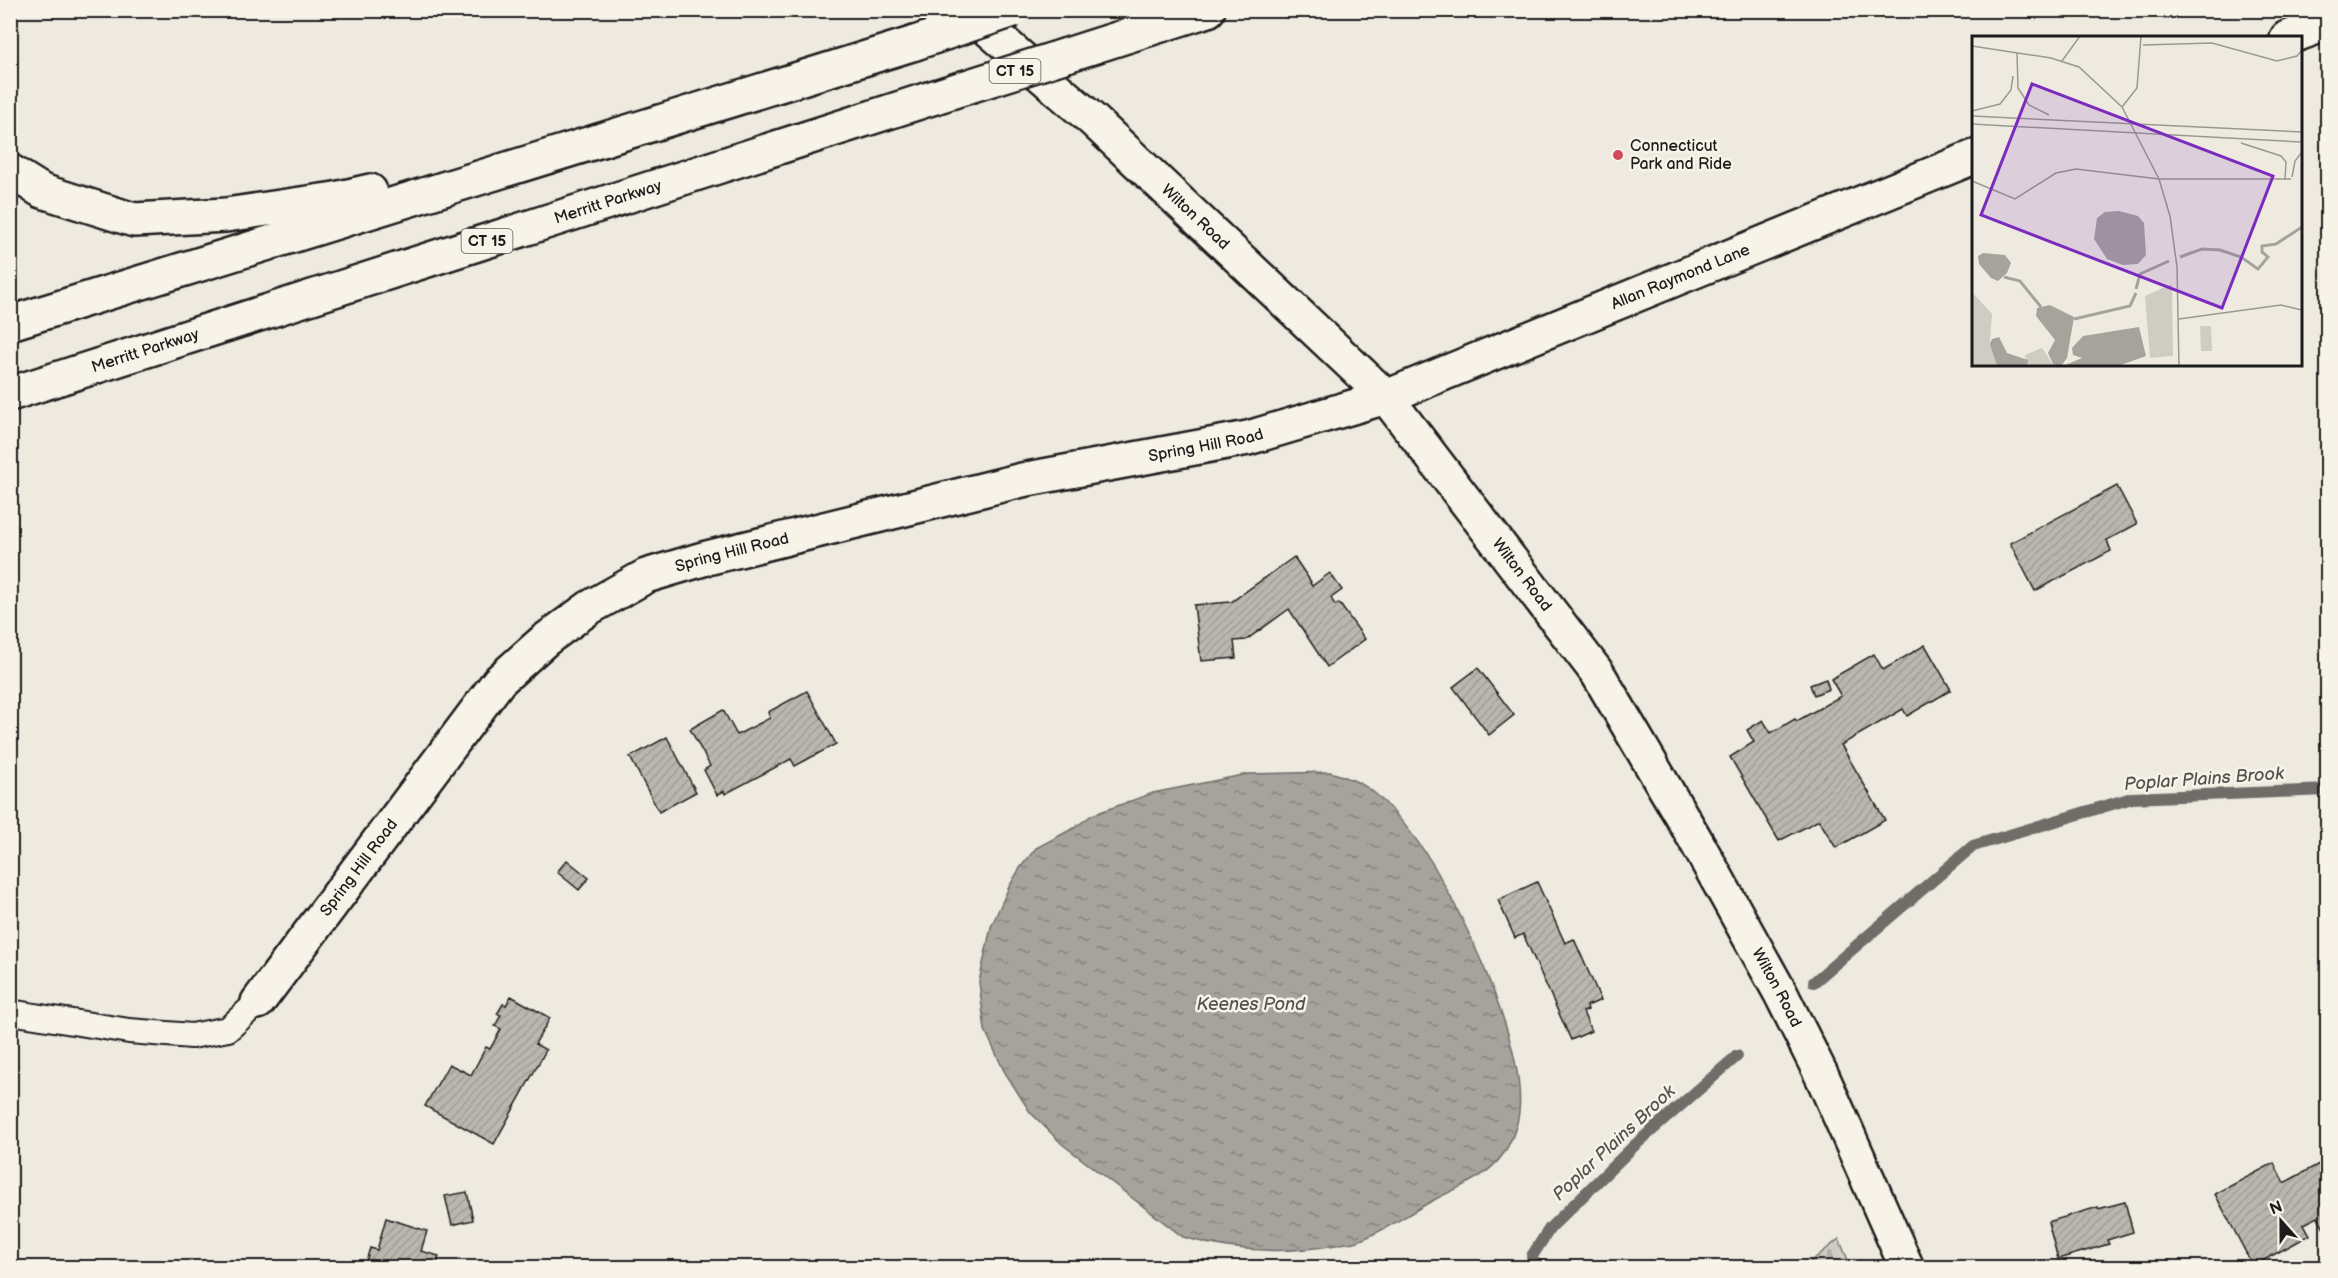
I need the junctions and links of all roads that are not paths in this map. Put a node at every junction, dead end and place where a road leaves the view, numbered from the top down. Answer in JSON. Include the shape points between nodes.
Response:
{"nodes":[{"id":1,"x":966,"y":10,"type":"edge"},
{"id":2,"x":1013,"y":10,"type":"edge"},
{"id":3,"x":1208,"y":10,"type":"edge"},
{"id":4,"x":2328,"y":23,"type":"edge"},
{"id":5,"x":2292,"y":36,"type":"edge"},
{"id":6,"x":655,"y":125,"type":"junction"},
{"id":7,"x":1972,"y":158,"type":"edge"},
{"id":8,"x":10,"y":171,"type":"edge"},
{"id":9,"x":10,"y":323,"type":"edge"},
{"id":10,"x":10,"y":394,"type":"edge"},
{"id":11,"x":1386,"y":397,"type":"junction"},
{"id":12,"x":258,"y":1002,"type":"joint"},
{"id":13,"x":10,"y":1012,"type":"edge"},
{"id":14,"x":1907,"y":1268,"type":"edge"}],
"edges":[{"from":1,"to":11,"type":"main road","name":"Wilton Road","via":[[1094,121]]},
{"from":2,"to":6,"type":"main road","bridge":true},
{"from":3,"to":10,"type":"main road","name":"Merritt Parkway","number":"CT 15","bridge":true},
{"from":4,"to":5,"type":"main road"},
{"from":6,"to":8,"type":"main road","via":[[334,199],[226,215],[134,220],[42,191]]},
{"from":6,"to":9,"type":"main road"},
{"from":7,"to":11,"type":"main road","name":"Allan Raymond Lane"},
{"from":11,"to":12,"type":"main road","name":"Spring Hill Road","via":[[1248,438],[1022,480],[646,576],[589,608],[499,681]]},
{"from":11,"to":14,"type":"main road","name":"Wilton Road","via":[[1598,674],[1781,994],[1823,1078]]},
{"from":12,"to":13,"type":"lane","via":[[228,1029],[192,1036],[129,1031]]}]}
